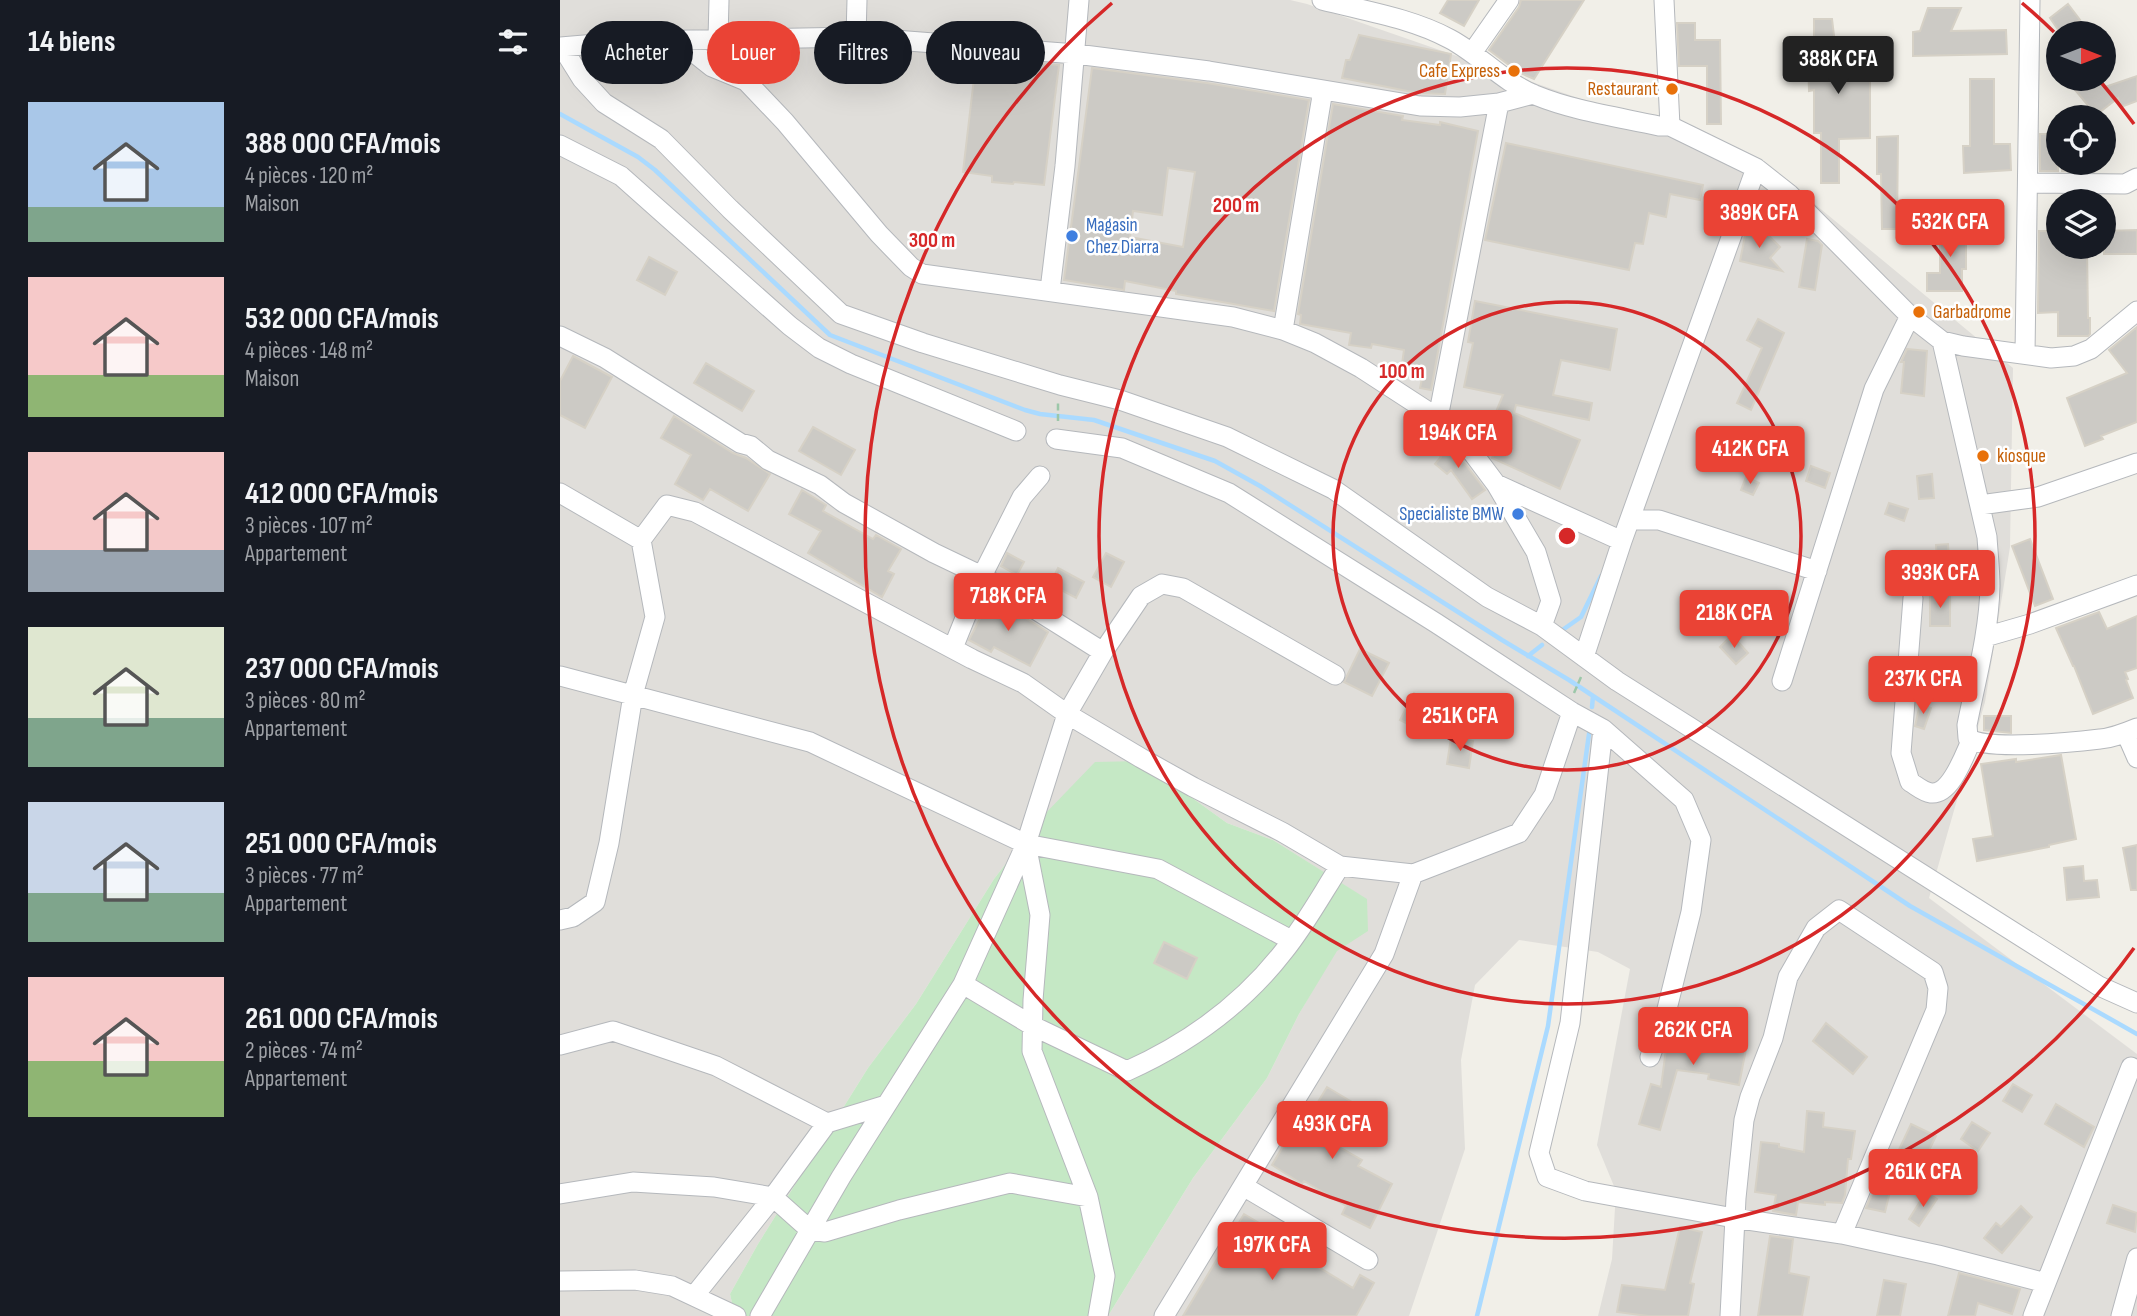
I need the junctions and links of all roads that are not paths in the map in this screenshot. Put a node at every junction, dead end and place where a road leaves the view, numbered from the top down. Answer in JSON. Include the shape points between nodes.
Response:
{"nodes":[{"id":1,"x":719,"y":0,"type":"edge"},
{"id":2,"x":857,"y":0,"type":"edge"},
{"id":3,"x":1079,"y":0,"type":"edge"},
{"id":4,"x":1322,"y":0,"type":"edge"},
{"id":5,"x":1509,"y":0,"type":"edge"},
{"id":6,"x":1664,"y":0,"type":"edge"},
{"id":7,"x":2030,"y":0,"type":"edge"},
{"id":8,"x":718,"y":21,"type":"edge"},
{"id":9,"x":856,"y":21,"type":"edge"},
{"id":10,"x":912,"y":41,"type":"edge"},
{"id":11,"x":581,"y":46,"type":"edge"},
{"id":12,"x":561,"y":47,"type":"edge"},
{"id":13,"x":693,"y":52,"type":"edge"},
{"id":14,"x":1472,"y":52,"type":"junction"},
{"id":15,"x":1076,"y":54,"type":"junction"},
{"id":16,"x":1323,"y":90,"type":"junction"},
{"id":17,"x":1534,"y":94,"type":"junction"},
{"id":18,"x":1499,"y":103,"type":"junction"},
{"id":19,"x":1670,"y":126,"type":"junction"},
{"id":20,"x":560,"y":145,"type":"edge"},
{"id":21,"x":1756,"y":168,"type":"junction"},
{"id":22,"x":2137,"y":178,"type":"edge"},
{"id":23,"x":2028,"y":183,"type":"junction"},
{"id":24,"x":1050,"y":290,"type":"junction"},
{"id":25,"x":2137,"y":310,"type":"edge"},
{"id":26,"x":1910,"y":316,"type":"junction"},
{"id":27,"x":1283,"y":330,"type":"junction"},
{"id":28,"x":560,"y":336,"type":"edge"},
{"id":29,"x":1942,"y":341,"type":"junction"},
{"id":30,"x":2025,"y":354,"type":"junction"},
{"id":31,"x":1438,"y":418,"type":"junction"},
{"id":32,"x":1016,"y":431,"type":"dead end"},
{"id":33,"x":1057,"y":435,"type":"road end"},
{"id":34,"x":2137,"y":463,"type":"edge"},
{"id":35,"x":1040,"y":476,"type":"dead end"},
{"id":36,"x":1496,"y":484,"type":"junction"},
{"id":37,"x":560,"y":493,"type":"edge"},
{"id":38,"x":1980,"y":505,"type":"junction"},
{"id":39,"x":1630,"y":520,"type":"junction"},
{"id":40,"x":641,"y":540,"type":"junction"},
{"id":41,"x":1622,"y":541,"type":"junction"},
{"id":42,"x":1817,"y":571,"type":"junction"},
{"id":43,"x":982,"y":576,"type":"junction"},
{"id":44,"x":2137,"y":585,"type":"edge"},
{"id":45,"x":1913,"y":598,"type":"dead end"},
{"id":46,"x":1542,"y":626,"type":"junction"},
{"id":47,"x":1985,"y":636,"type":"junction"},
{"id":48,"x":953,"y":648,"type":"junction"},
{"id":49,"x":1103,"y":652,"type":"junction"},
{"id":50,"x":1584,"y":663,"type":"junction"},
{"id":51,"x":1335,"y":675,"type":"dead end"},
{"id":52,"x":560,"y":676,"type":"edge"},
{"id":53,"x":1782,"y":681,"type":"dead end"},
{"id":54,"x":633,"y":695,"type":"junction"},
{"id":55,"x":1572,"y":704,"type":"junction"},
{"id":56,"x":1067,"y":714,"type":"junction"},
{"id":57,"x":1603,"y":729,"type":"junction"},
{"id":58,"x":2131,"y":731,"type":"edge"},
{"id":59,"x":1971,"y":741,"type":"junction"},
{"id":60,"x":2137,"y":758,"type":"edge"},
{"id":61,"x":1026,"y":844,"type":"junction"},
{"id":62,"x":1340,"y":866,"type":"junction"},
{"id":63,"x":1413,"y":874,"type":"junction"},
{"id":64,"x":560,"y":920,"type":"edge"},
{"id":65,"x":1292,"y":940,"type":"junction"},
{"id":66,"x":963,"y":984,"type":"junction"},
{"id":67,"x":2137,"y":1003,"type":"edge"},
{"id":68,"x":1033,"y":1026,"type":"junction"},
{"id":69,"x":560,"y":1045,"type":"edge"},
{"id":70,"x":1650,"y":1056,"type":"dead end"},
{"id":71,"x":2132,"y":1067,"type":"dead end"},
{"id":72,"x":886,"y":1105,"type":"junction"},
{"id":73,"x":827,"y":1123,"type":"junction"},
{"id":74,"x":1242,"y":1186,"type":"junction"},
{"id":75,"x":560,"y":1194,"type":"edge"},
{"id":76,"x":773,"y":1197,"type":"junction"},
{"id":77,"x":1088,"y":1197,"type":"junction"},
{"id":78,"x":1734,"y":1218,"type":"junction"},
{"id":79,"x":810,"y":1230,"type":"junction"},
{"id":80,"x":1842,"y":1234,"type":"junction"},
{"id":81,"x":2137,"y":1258,"type":"edge"},
{"id":82,"x":1368,"y":1260,"type":"dead end"},
{"id":83,"x":560,"y":1281,"type":"edge"},
{"id":84,"x":2046,"y":1283,"type":"junction"},
{"id":85,"x":694,"y":1296,"type":"junction"},
{"id":86,"x":736,"y":1316,"type":"edge"},
{"id":87,"x":760,"y":1316,"type":"edge"},
{"id":88,"x":1098,"y":1316,"type":"edge"},
{"id":89,"x":1164,"y":1316,"type":"edge"},
{"id":90,"x":1730,"y":1316,"type":"edge"},
{"id":91,"x":2033,"y":1316,"type":"edge"},
{"id":92,"x":2122,"y":1316,"type":"edge"}],
"edges":[{"from":1,"to":8,"type":"street"},
{"from":2,"to":9,"type":"street"},
{"from":3,"to":15,"type":"street"},
{"from":4,"to":14,"type":"street","via":[[1386,15],[1449,38]]},
{"from":5,"to":14,"type":"street"},
{"from":6,"to":19,"type":"street"},
{"from":7,"to":23,"type":"street"},
{"from":10,"to":15,"type":"street"},
{"from":11,"to":12,"type":"street"},
{"from":12,"to":46,"type":"street","via":[[604,103],[661,139],[841,314],[1227,437],[1333,489],[1488,597]]},
{"from":13,"to":24,"type":"street","via":[[712,67],[746,81],[911,267],[936,278]]},
{"from":14,"to":17,"type":"street"},
{"from":15,"to":16,"type":"street"},
{"from":15,"to":24,"type":"street"},
{"from":16,"to":18,"type":"street","via":[[1420,106]]},
{"from":16,"to":27,"type":"street"},
{"from":17,"to":18,"type":"street"},
{"from":17,"to":19,"type":"street","via":[[1578,108]]},
{"from":18,"to":31,"type":"street"},
{"from":19,"to":21,"type":"street"},
{"from":20,"to":32,"type":"street","via":[[621,176],[819,348]]},
{"from":21,"to":26,"type":"street","via":[[1789,194]]},
{"from":21,"to":39,"type":"street"},
{"from":22,"to":23,"type":"street","via":[[2125,184]]},
{"from":23,"to":30,"type":"street"},
{"from":24,"to":27,"type":"street","via":[[1233,317]]},
{"from":25,"to":30,"type":"street","via":[[2084,354],[2051,358]]},
{"from":26,"to":29,"type":"street"},
{"from":26,"to":42,"type":"street","via":[[1874,389]]},
{"from":27,"to":31,"type":"street","via":[[1361,368]]},
{"from":28,"to":43,"type":"street","via":[[605,358],[768,460]]},
{"from":29,"to":30,"type":"street"},
{"from":29,"to":38,"type":"street"},
{"from":31,"to":36,"type":"street","via":[[1466,444]]},
{"from":33,"to":55,"type":"street","via":[[1122,448],[1229,493]]},
{"from":34,"to":38,"type":"street","via":[[2038,497]]},
{"from":35,"to":43,"type":"street","via":[[1021,497]]},
{"from":36,"to":41,"type":"street"},
{"from":36,"to":46,"type":"street","via":[[1536,552],[1550,601]]},
{"from":37,"to":40,"type":"street"},
{"from":38,"to":47,"type":"street","via":[[1995,533]]},
{"from":39,"to":41,"type":"street"},
{"from":39,"to":42,"type":"street","via":[[1659,520]]},
{"from":40,"to":48,"type":"street","via":[[667,505],[695,512]]},
{"from":40,"to":54,"type":"street","via":[[655,617]]},
{"from":41,"to":50,"type":"street"},
{"from":42,"to":53,"type":"street"},
{"from":43,"to":48,"type":"street"},
{"from":43,"to":49,"type":"street"},
{"from":44,"to":47,"type":"street"},
{"from":45,"to":59,"type":"street","via":[[1901,753],[1910,782],[1926,792],[1942,791]]},
{"from":46,"to":50,"type":"street"},
{"from":47,"to":59,"type":"street","via":[[1967,725]]},
{"from":48,"to":56,"type":"street","via":[[1023,683]]},
{"from":49,"to":51,"type":"street","via":[[1142,596],[1162,584],[1183,588]]},
{"from":49,"to":56,"type":"street"},
{"from":50,"to":67,"type":"street","via":[[2099,986]]},
{"from":52,"to":54,"type":"street"},
{"from":54,"to":61,"type":"street","via":[[810,742]]},
{"from":54,"to":64,"type":"street","via":[[595,902]]},
{"from":55,"to":57,"type":"street"},
{"from":55,"to":63,"type":"street","via":[[1544,794],[1519,833]]},
{"from":56,"to":61,"type":"street"},
{"from":56,"to":62,"type":"street"},
{"from":57,"to":70,"type":"street","via":[[1684,800],[1701,840],[1691,912],[1666,1013]]},
{"from":57,"to":78,"type":"street","via":[[1570,1023],[1539,1153],[1547,1177],[1585,1191]]},
{"from":58,"to":59,"type":"street","via":[[2101,739],[2030,744]]},
{"from":58,"to":60,"type":"street"},
{"from":61,"to":65,"type":"street","via":[[1157,869]]},
{"from":61,"to":66,"type":"street"},
{"from":61,"to":68,"type":"street","via":[[1040,915]]},
{"from":62,"to":63,"type":"street"},
{"from":62,"to":65,"type":"street"},
{"from":63,"to":74,"type":"street","via":[[1384,954]]},
{"from":65,"to":68,"type":"street","via":[[1250,989],[1206,1026],[1164,1055],[1127,1071]]},
{"from":66,"to":68,"type":"street"},
{"from":66,"to":72,"type":"street"},
{"from":68,"to":77,"type":"street","via":[[1032,1051]]},
{"from":69,"to":73,"type":"street","via":[[613,1031],[716,1066]]},
{"from":71,"to":84,"type":"street"},
{"from":72,"to":73,"type":"street"},
{"from":72,"to":79,"type":"street"},
{"from":73,"to":76,"type":"street"},
{"from":74,"to":82,"type":"street"},
{"from":74,"to":89,"type":"street"},
{"from":75,"to":76,"type":"street","via":[[634,1182],[714,1187]]},
{"from":76,"to":79,"type":"street"},
{"from":76,"to":85,"type":"street"},
{"from":77,"to":79,"type":"street","via":[[1010,1183],[824,1233]]},
{"from":77,"to":88,"type":"street","via":[[1105,1276]]},
{"from":78,"to":80,"type":"street"},
{"from":78,"to":80,"type":"street","via":[[1744,1120],[1773,1038],[1788,977],[1816,928],[1839,910],[1933,972],[1938,988],[1936,1010]]},
{"from":78,"to":90,"type":"street"},
{"from":79,"to":87,"type":"street"},
{"from":80,"to":84,"type":"street"},
{"from":81,"to":92,"type":"street"},
{"from":83,"to":85,"type":"street","via":[[635,1280],[673,1286]]},
{"from":84,"to":91,"type":"street"},
{"from":85,"to":86,"type":"street"}]}
